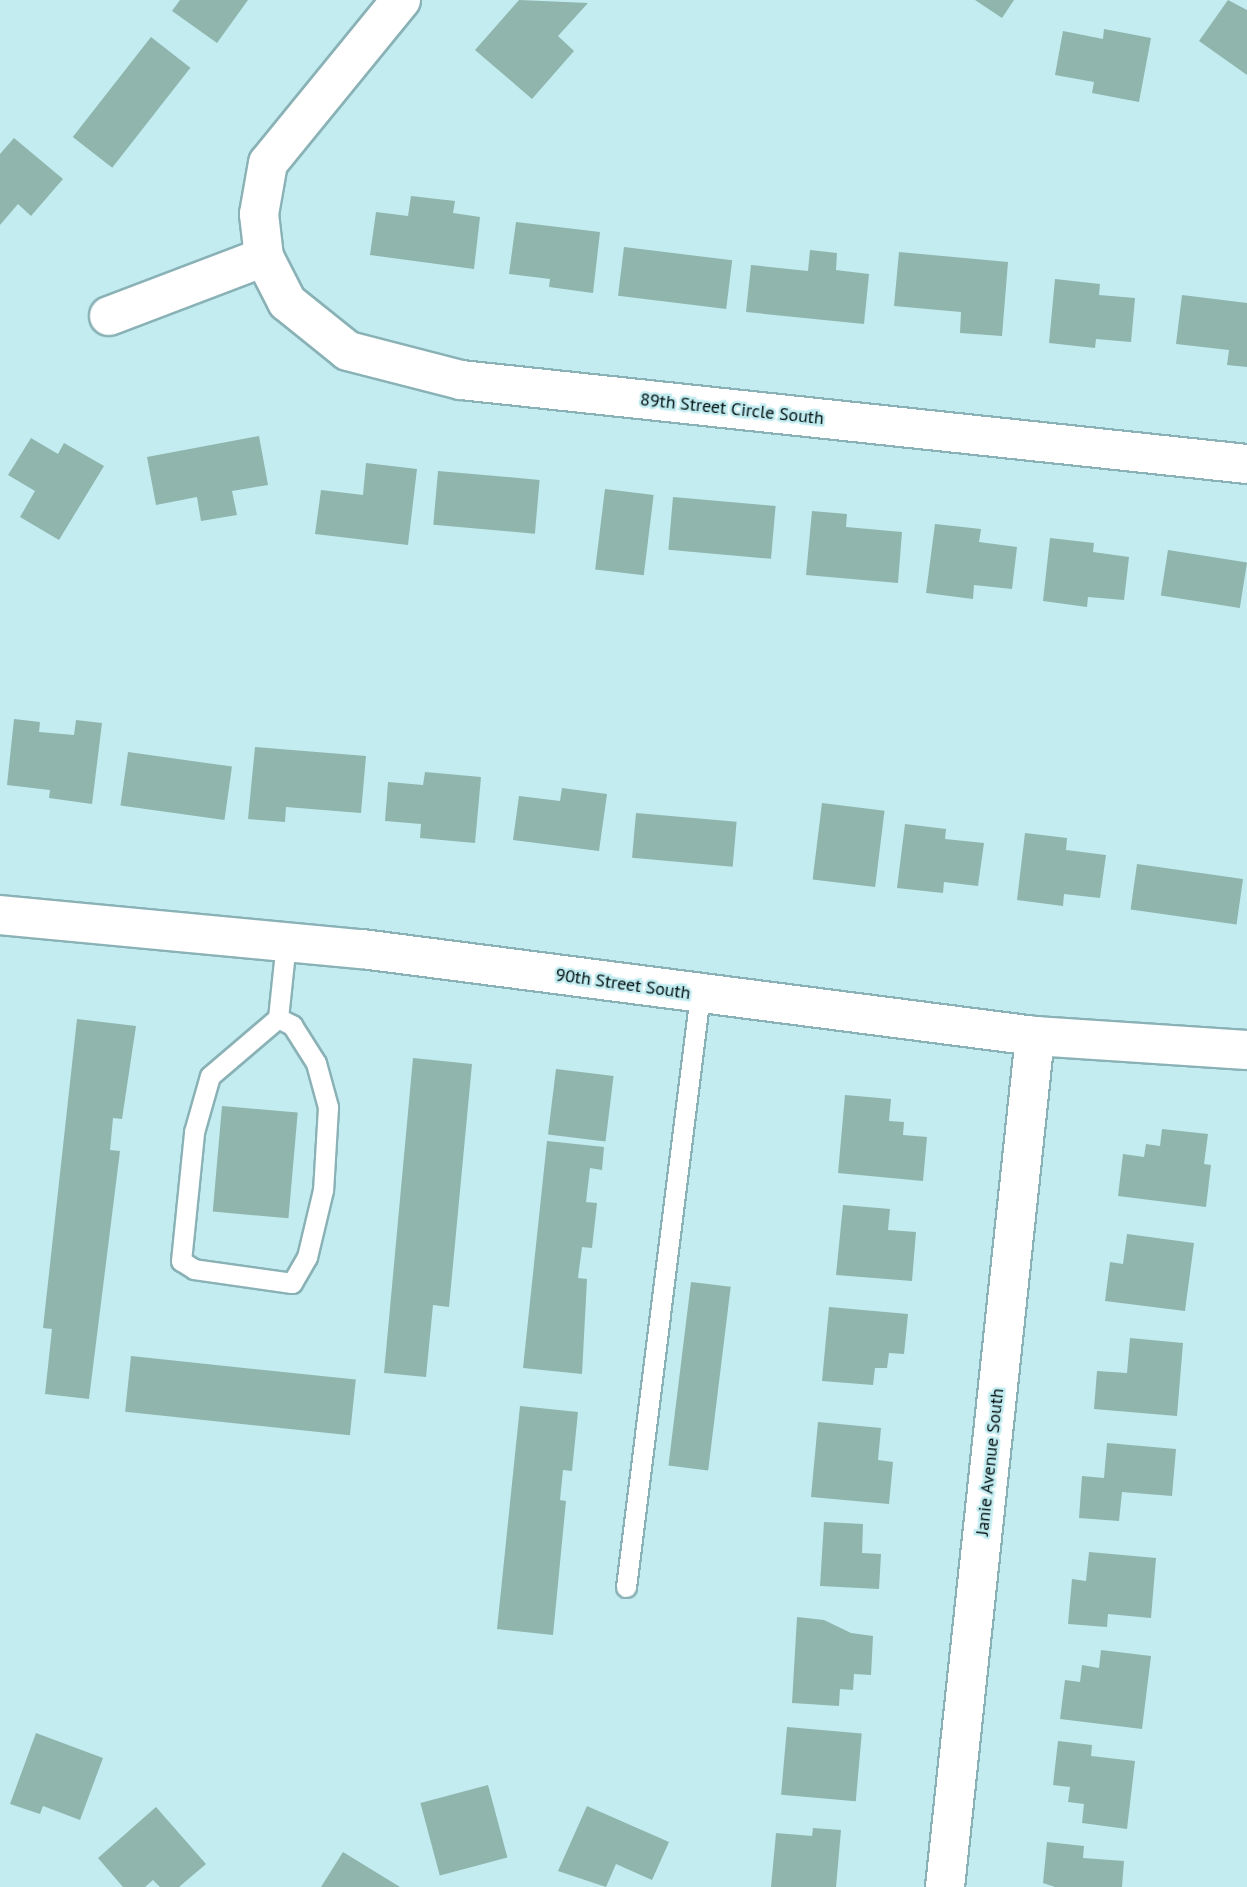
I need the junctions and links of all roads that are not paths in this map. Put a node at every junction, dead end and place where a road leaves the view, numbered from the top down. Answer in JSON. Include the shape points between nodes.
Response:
{"nodes":[{"id":1,"x":401,"y":0,"type":"edge"},
{"id":2,"x":264,"y":257,"type":"junction"},
{"id":3,"x":109,"y":316,"type":"dead end"},
{"id":4,"x":1247,"y":464,"type":"edge"},
{"id":5,"x":0,"y":915,"type":"edge"},
{"id":6,"x":286,"y":942,"type":"junction"},
{"id":7,"x":700,"y":995,"type":"junction"},
{"id":8,"x":278,"y":1018,"type":"junction"},
{"id":9,"x":1035,"y":1036,"type":"junction"},
{"id":10,"x":1247,"y":1050,"type":"edge"},
{"id":11,"x":626,"y":1587,"type":"dead end"},
{"id":12,"x":945,"y":1887,"type":"edge"}],
"edges":[{"from":1,"to":2,"type":"street","name":"89th Street Circle South","via":[[268,163],[259,214]]},
{"from":2,"to":3,"type":"street"},
{"from":2,"to":4,"type":"street","name":"89th Street Circle South","via":[[286,302],[348,351],[461,380]]},
{"from":5,"to":6,"type":"street","name":"90th Street South"},
{"from":6,"to":7,"type":"street","name":"90th Street South"},
{"from":6,"to":8,"type":"lane"},
{"from":7,"to":9,"type":"street","name":"90th Street South"},
{"from":7,"to":11,"type":"lane"},
{"from":8,"to":8,"type":"lane","via":[[292,1025],[316,1063],[328,1107],[323,1190],[307,1256],[292,1283],[194,1269],[181,1261],[194,1132],[210,1076]]},
{"from":9,"to":10,"type":"street","name":"90th Street South"},
{"from":9,"to":12,"type":"street","name":"Janie Avenue South"}]}
